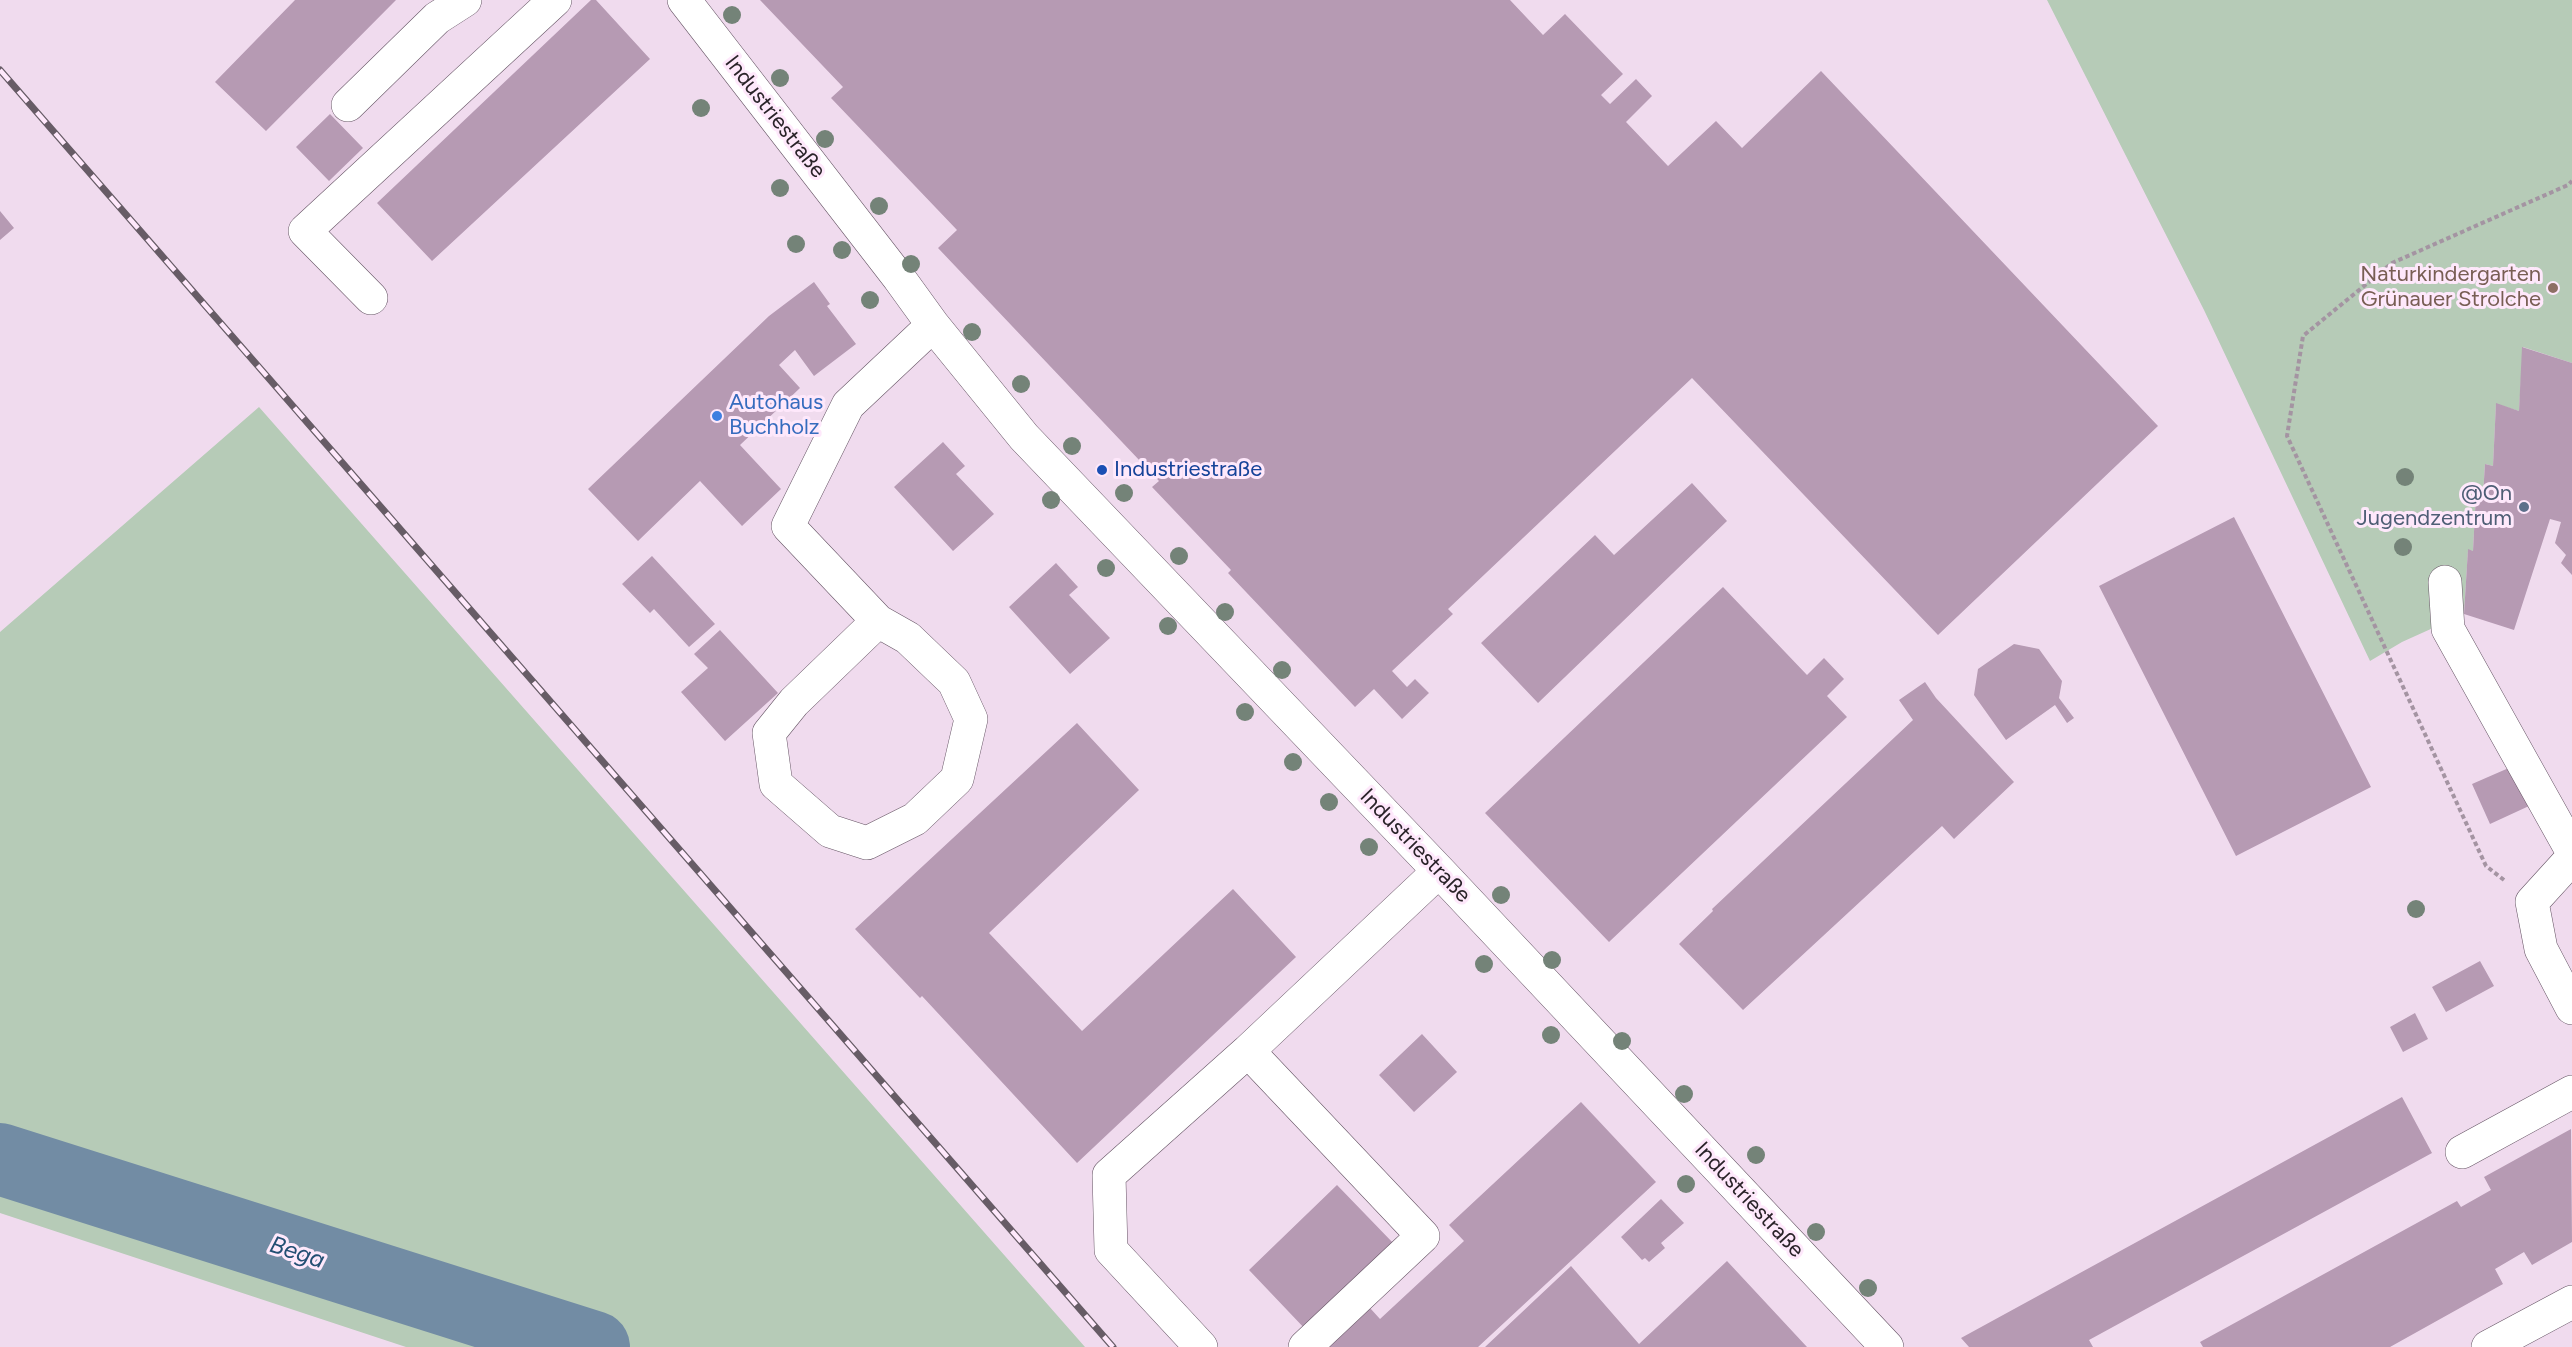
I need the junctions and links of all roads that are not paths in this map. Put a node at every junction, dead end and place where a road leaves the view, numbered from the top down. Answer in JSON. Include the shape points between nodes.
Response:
{"nodes":[{"id":1,"x":465,"y":0,"type":"edge"},
{"id":2,"x":555,"y":0,"type":"edge"},
{"id":3,"x":684,"y":0,"type":"edge"},
{"id":4,"x":348,"y":105,"type":"dead end"},
{"id":5,"x":371,"y":298,"type":"dead end"},
{"id":6,"x":933,"y":325,"type":"junction"},
{"id":7,"x":2445,"y":582,"type":"dead end"},
{"id":8,"x":878,"y":621,"type":"junction"},
{"id":9,"x":2572,"y":851,"type":"edge"},
{"id":10,"x":2572,"y":858,"type":"edge"},
{"id":11,"x":1439,"y":871,"type":"junction"},
{"id":12,"x":2572,"y":1008,"type":"edge"},
{"id":13,"x":1248,"y":1051,"type":"junction"},
{"id":14,"x":2572,"y":1092,"type":"edge"},
{"id":15,"x":2462,"y":1152,"type":"dead end"},
{"id":16,"x":2572,"y":1302,"type":"edge"},
{"id":17,"x":1201,"y":1347,"type":"edge"},
{"id":18,"x":1305,"y":1347,"type":"edge"},
{"id":19,"x":1887,"y":1347,"type":"edge"},
{"id":20,"x":2488,"y":1347,"type":"edge"}],
"edges":[{"from":1,"to":4,"type":"street","via":[[437,18]]},
{"from":2,"to":5,"type":"street","via":[[305,231]]},
{"from":3,"to":6,"type":"street","name":"Industriestraße"},
{"from":6,"to":8,"type":"street","via":[[848,405],[788,526]]},
{"from":6,"to":11,"type":"street","name":"Industriestraße","via":[[1024,437]]},
{"from":7,"to":9,"type":"street","via":[[2448,629]]},
{"from":8,"to":8,"type":"street","via":[[794,702],[769,733],[776,784],[830,831],[867,843],[915,819],[957,779],[971,719],[954,682],[908,638]]},
{"from":10,"to":12,"type":"street","via":[[2532,902],[2541,949]]},
{"from":11,"to":13,"type":"street"},
{"from":11,"to":19,"type":"street","name":"Industriestraße"},
{"from":13,"to":17,"type":"street","via":[[1109,1175],[1111,1250]]},
{"from":13,"to":18,"type":"street","via":[[1423,1236]]},
{"from":14,"to":15,"type":"street"},
{"from":16,"to":20,"type":"street"}]}
